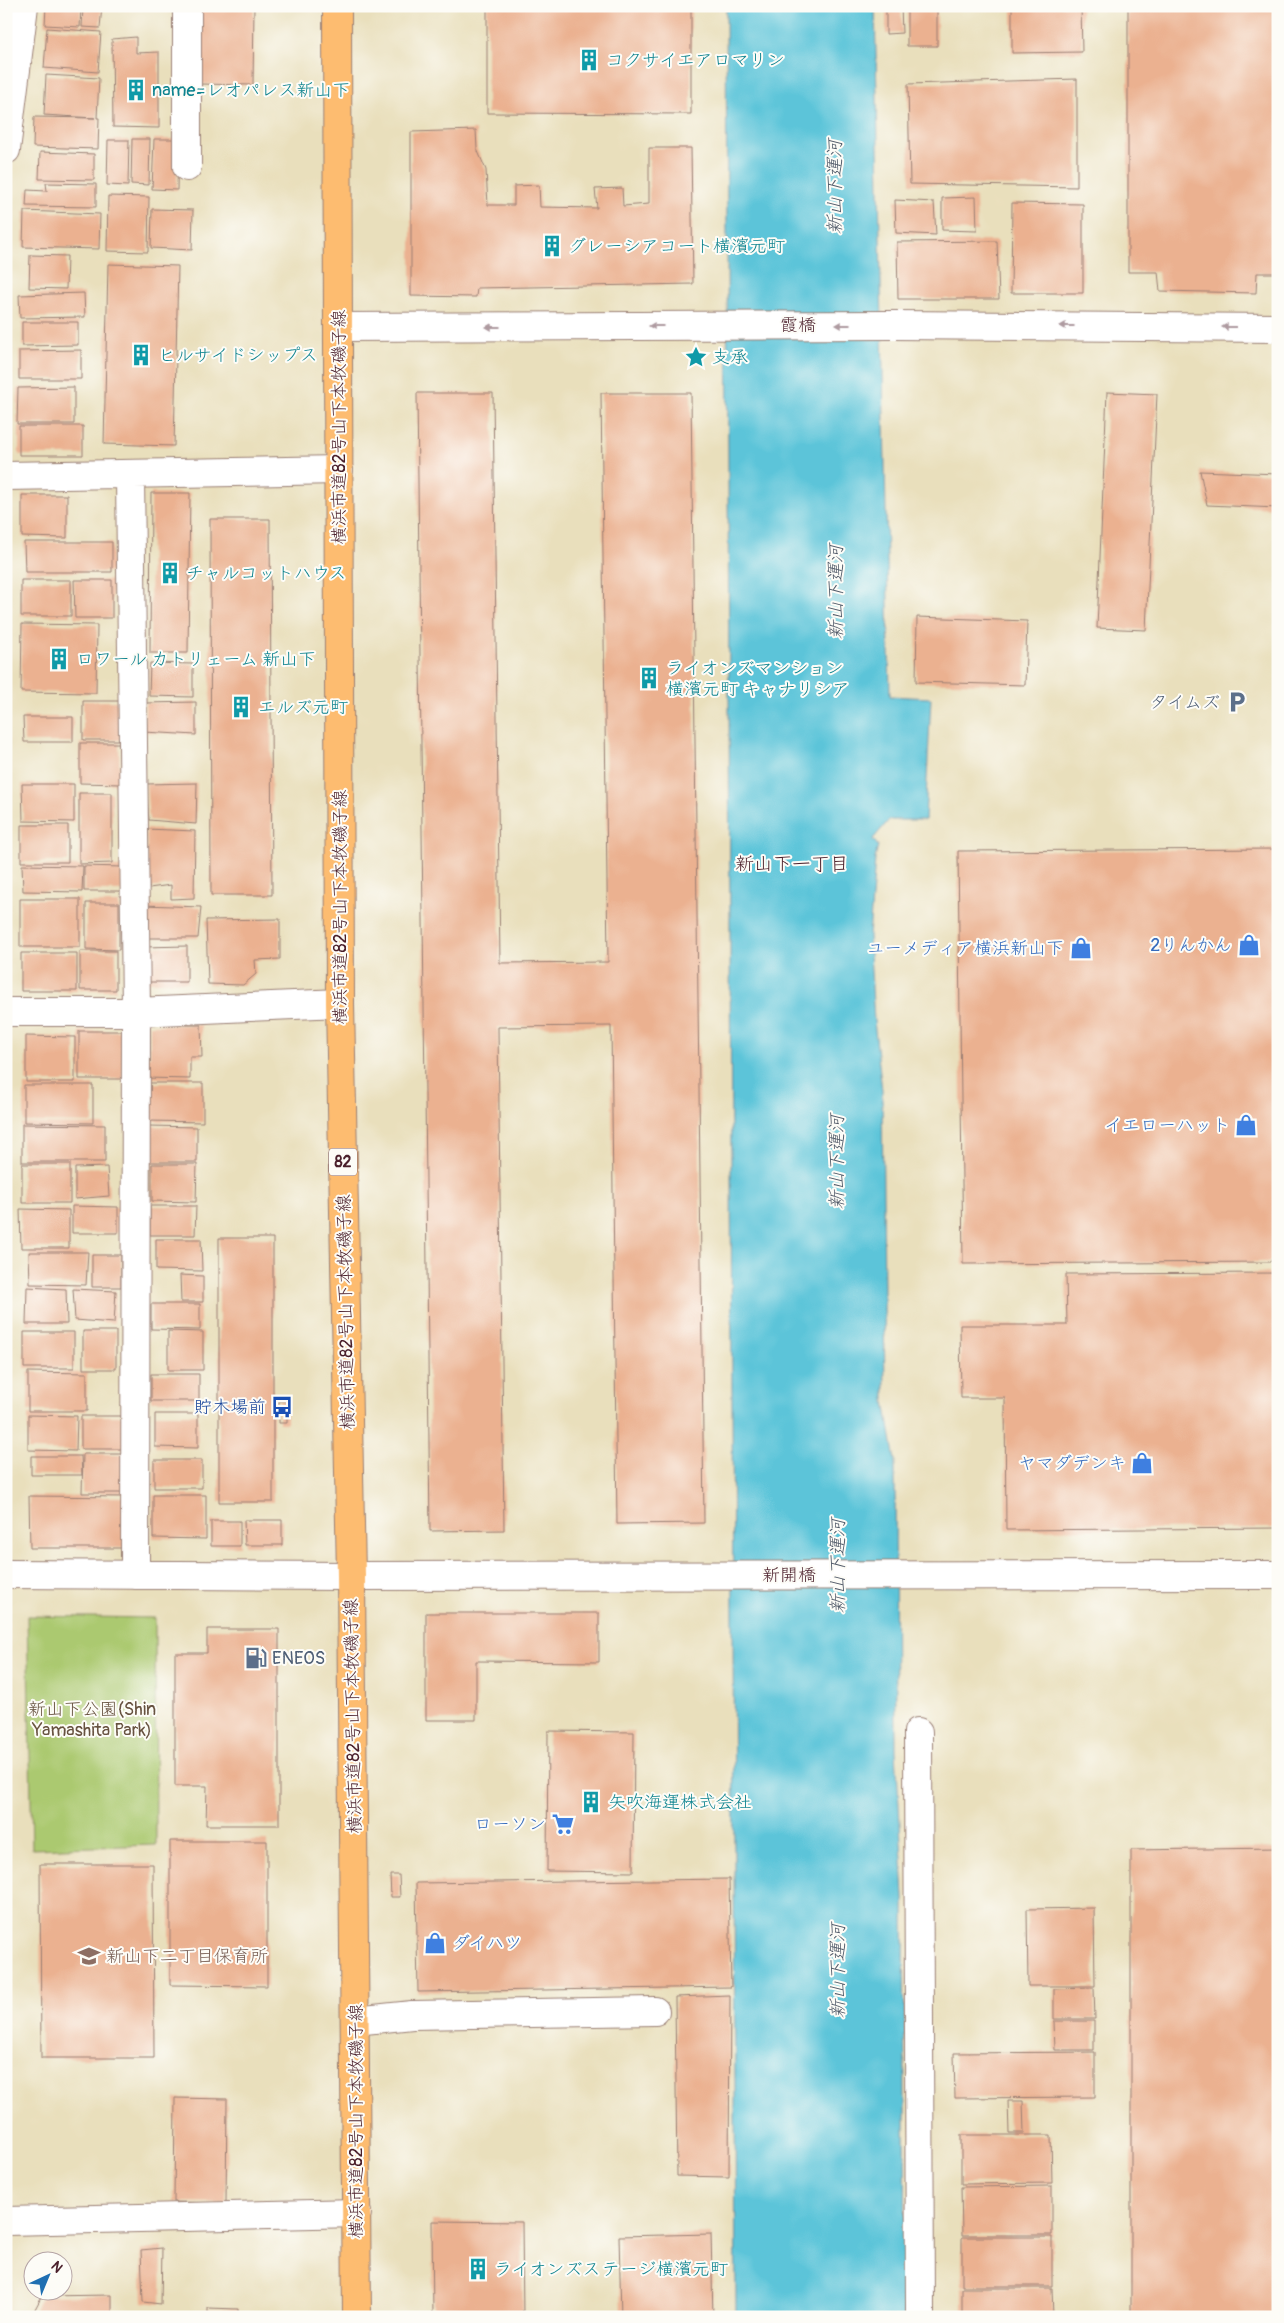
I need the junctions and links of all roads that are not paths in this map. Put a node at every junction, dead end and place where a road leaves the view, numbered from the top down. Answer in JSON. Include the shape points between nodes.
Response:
{"nodes":[{"id":1,"x":24,"y":6,"type":"edge"},
{"id":2,"x":187,"y":6,"type":"edge"},
{"id":3,"x":336,"y":6,"type":"edge"},
{"id":4,"x":6,"y":150,"type":"edge"},
{"id":5,"x":187,"y":167,"type":"dead end"},
{"id":6,"x":338,"y":328,"type":"junction"},
{"id":7,"x":1278,"y":328,"type":"edge"},
{"id":8,"x":339,"y":470,"type":"junction"},
{"id":9,"x":130,"y":474,"type":"junction"},
{"id":10,"x":6,"y":476,"type":"edge"},
{"id":11,"x":340,"y":1003,"type":"junction"},
{"id":12,"x":6,"y":1012,"type":"edge"},
{"id":13,"x":136,"y":1012,"type":"junction"},
{"id":14,"x":6,"y":1574,"type":"edge"},
{"id":15,"x":135,"y":1574,"type":"junction"},
{"id":16,"x":1278,"y":1575,"type":"edge"},
{"id":17,"x":351,"y":1576,"type":"junction"},
{"id":18,"x":918,"y":1732,"type":"dead end"},
{"id":19,"x":655,"y":2011,"type":"dead end"},
{"id":20,"x":355,"y":2021,"type":"junction"},
{"id":21,"x":357,"y":2213,"type":"junction"},
{"id":22,"x":6,"y":2221,"type":"edge"},
{"id":23,"x":357,"y":2317,"type":"edge"},
{"id":24,"x":920,"y":2317,"type":"edge"}],
"edges":[{"from":1,"to":4,"type":"street"},
{"from":2,"to":5,"type":"street"},
{"from":3,"to":6,"type":"main road","name":"横浜市道82号山下本牧磯子線","number":"82"},
{"from":7,"to":6,"type":"street","name":"霞橋","one_way":true,"via":[[892,325]]},
{"from":6,"to":8,"type":"main road","name":"横浜市道82号山下本牧磯子線","number":"82"},
{"from":8,"to":9,"type":"street"},
{"from":8,"to":11,"type":"main road","name":"横浜市道82号山下本牧磯子線","number":"82"},
{"from":9,"to":10,"type":"street"},
{"from":9,"to":13,"type":"street"},
{"from":11,"to":13,"type":"street"},
{"from":11,"to":17,"type":"main road","name":"横浜市道82号山下本牧磯子線","number":"82"},
{"from":12,"to":13,"type":"street"},
{"from":13,"to":15,"type":"street"},
{"from":14,"to":15,"type":"street","name":"新開橋"},
{"from":15,"to":17,"type":"street","name":"新開橋"},
{"from":16,"to":17,"type":"street","name":"新開橋"},
{"from":17,"to":20,"type":"main road","name":"横浜市道82号山下本牧磯子線","number":"82"},
{"from":18,"to":24,"type":"street"},
{"from":19,"to":20,"type":"street","via":[[412,2015]]},
{"from":20,"to":21,"type":"main road","name":"横浜市道82号山下本牧磯子線","number":"82"},
{"from":21,"to":22,"type":"street"},
{"from":21,"to":23,"type":"main road","name":"横浜市道82号山下本牧磯子線","number":"82"}]}
